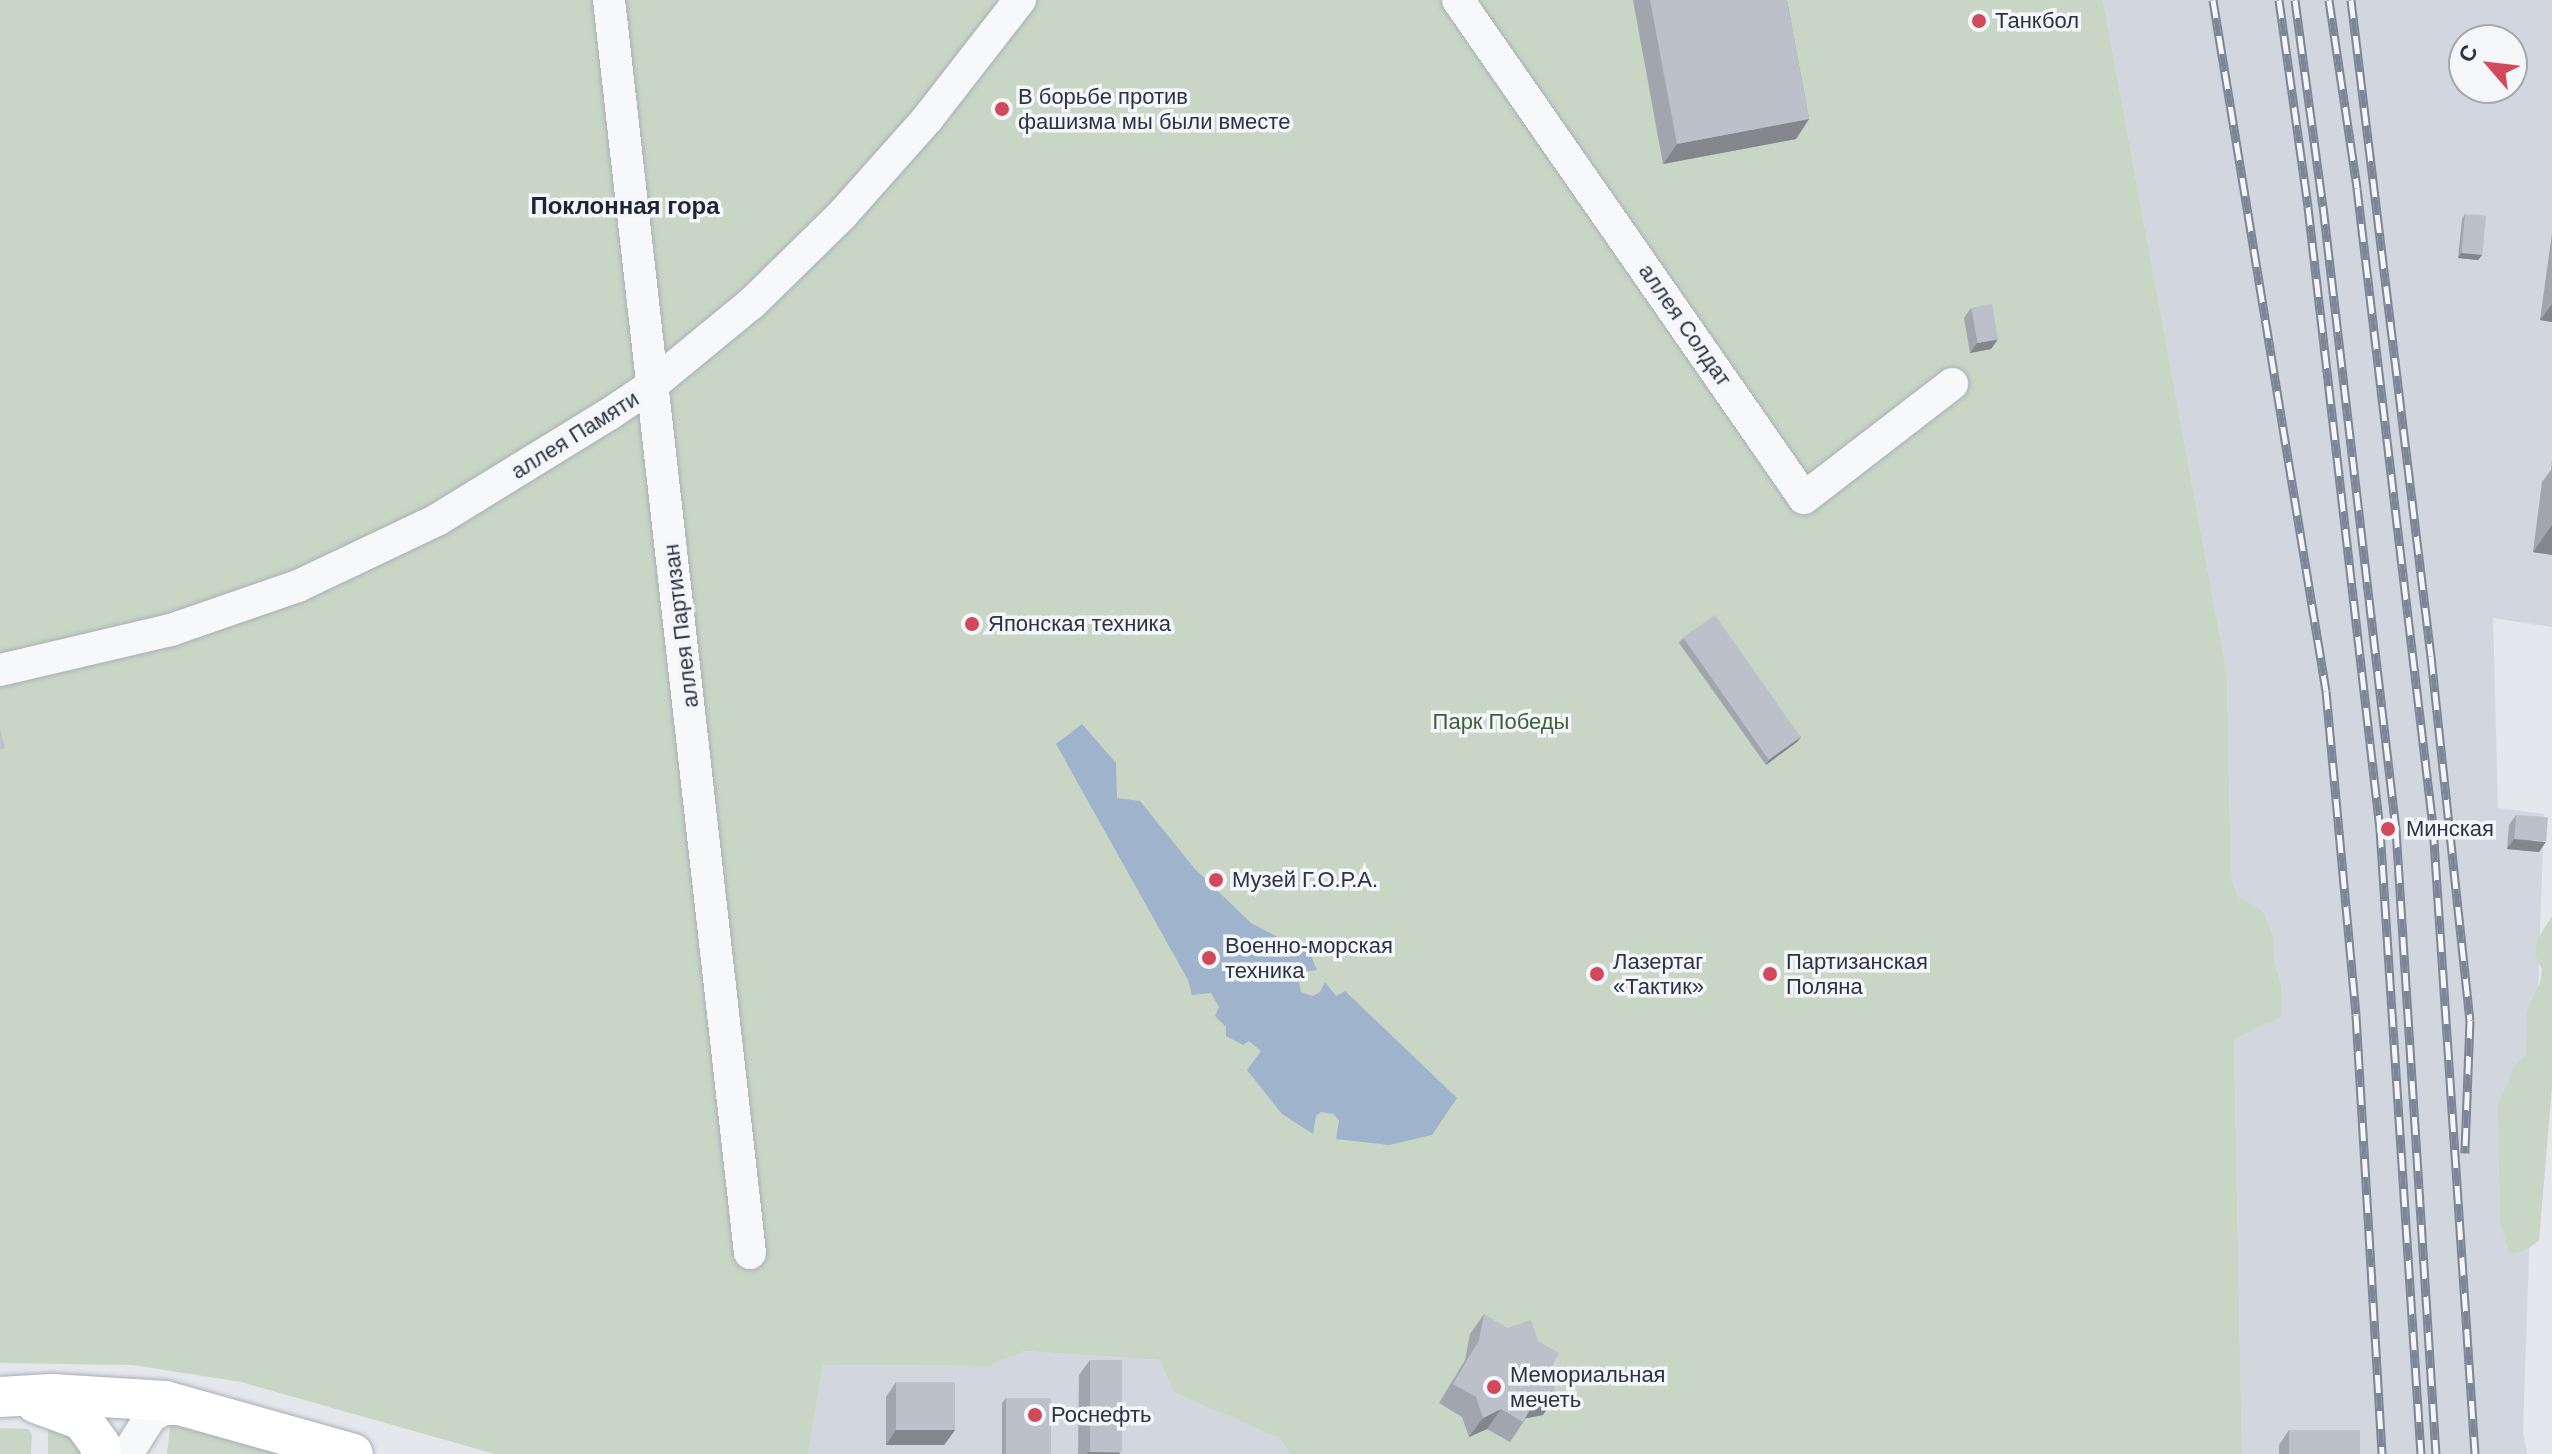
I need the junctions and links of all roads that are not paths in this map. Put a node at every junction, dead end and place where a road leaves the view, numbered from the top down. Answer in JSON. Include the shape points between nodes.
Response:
{"nodes":[{"id":1,"x":609,"y":0,"type":"edge"},
{"id":2,"x":1020,"y":0,"type":"edge"},
{"id":3,"x":1458,"y":0,"type":"edge"},
{"id":4,"x":1952,"y":384,"type":"dead end"},
{"id":5,"x":651,"y":386,"type":"junction"},
{"id":6,"x":0,"y":670,"type":"edge"},
{"id":7,"x":750,"y":1253,"type":"dead end"},
{"id":8,"x":2,"y":1397,"type":"edge"},
{"id":9,"x":187,"y":1409,"type":"junction"},
{"id":10,"x":101,"y":1454,"type":"edge"},
{"id":11,"x":127,"y":1454,"type":"edge"},
{"id":12,"x":353,"y":1454,"type":"edge"}],
"edges":[{"from":1,"to":5,"type":"street","name":"аллея Партизан"},
{"from":2,"to":5,"type":"street","name":"аллея Памяти","via":[[928,118],[842,215],[751,304]]},
{"from":3,"to":4,"type":"street","name":"аллея Солдат","via":[[1804,498]]},
{"from":5,"to":6,"type":"street","name":"аллея Памяти","via":[[437,520],[298,586],[171,630]]},
{"from":5,"to":7,"type":"street","name":"аллея Партизан"},
{"from":8,"to":9,"type":"main road","via":[[134,1397]]},
{"from":8,"to":10,"type":"main road","via":[[82,1420]]},
{"from":9,"to":11,"type":"street","via":[[164,1409],[151,1416]]},
{"from":9,"to":12,"type":"main road"}]}
